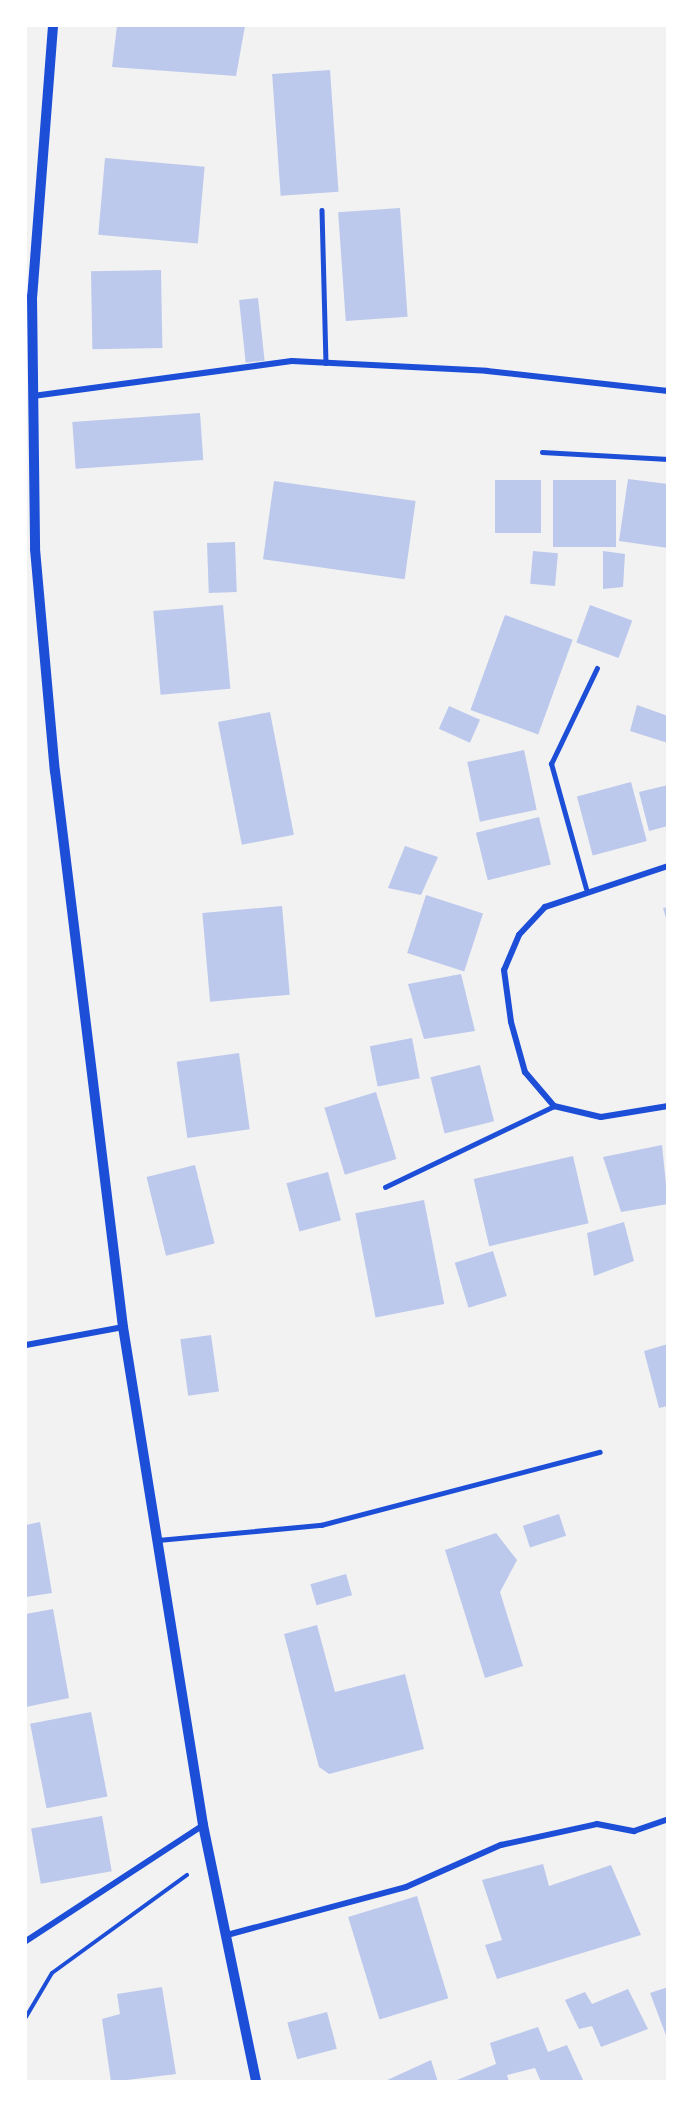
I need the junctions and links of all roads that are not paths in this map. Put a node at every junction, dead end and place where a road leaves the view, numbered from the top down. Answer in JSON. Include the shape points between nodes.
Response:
{"nodes":[{"id":1,"x":53,"y":26,"type":"edge"},
{"id":2,"x":322,"y":210,"type":"dead end"},
{"id":3,"x":326,"y":363,"type":"junction"},
{"id":4,"x":668,"y":391,"type":"edge"},
{"id":5,"x":33,"y":396,"type":"junction"},
{"id":6,"x":542,"y":452,"type":"dead end"},
{"id":7,"x":668,"y":459,"type":"edge"},
{"id":8,"x":597,"y":668,"type":"dead end"},
{"id":9,"x":668,"y":866,"type":"edge"},
{"id":10,"x":586,"y":889,"type":"junction"},
{"id":11,"x":554,"y":1106,"type":"junction"},
{"id":12,"x":668,"y":1106,"type":"edge"},
{"id":13,"x":385,"y":1187,"type":"dead end"},
{"id":14,"x":123,"y":1327,"type":"junction"},
{"id":15,"x":26,"y":1345,"type":"edge"},
{"id":16,"x":600,"y":1452,"type":"dead end"},
{"id":17,"x":158,"y":1540,"type":"junction"},
{"id":18,"x":668,"y":1819,"type":"edge"},
{"id":19,"x":203,"y":1825,"type":"junction"},
{"id":20,"x":226,"y":1935,"type":"junction"},
{"id":21,"x":26,"y":1941,"type":"edge"},
{"id":22,"x":256,"y":2082,"type":"edge"}],
"edges":[{"from":1,"to":5,"type":"street","via":[[32,296]]},
{"from":2,"to":3,"type":"lane"},
{"from":3,"to":4,"type":"street","via":[[487,371]]},
{"from":3,"to":5,"type":"street","via":[[292,361]]},
{"from":5,"to":14,"type":"street","via":[[35,549],[55,771]]},
{"from":6,"to":7,"type":"lane"},
{"from":8,"to":10,"type":"lane","via":[[551,764]]},
{"from":9,"to":10,"type":"street"},
{"from":10,"to":11,"type":"street","via":[[545,907],[519,935],[504,970],[525,1072]]},
{"from":11,"to":12,"type":"street","via":[[601,1117]]},
{"from":11,"to":13,"type":"lane"},
{"from":14,"to":15,"type":"street"},
{"from":14,"to":17,"type":"street"},
{"from":16,"to":17,"type":"lane","via":[[321,1525]]},
{"from":17,"to":19,"type":"street"},
{"from":18,"to":20,"type":"street","via":[[634,1831],[597,1824],[501,1845],[406,1887]]},
{"from":19,"to":20,"type":"street"},
{"from":19,"to":21,"type":"street"},
{"from":20,"to":22,"type":"street"}]}
